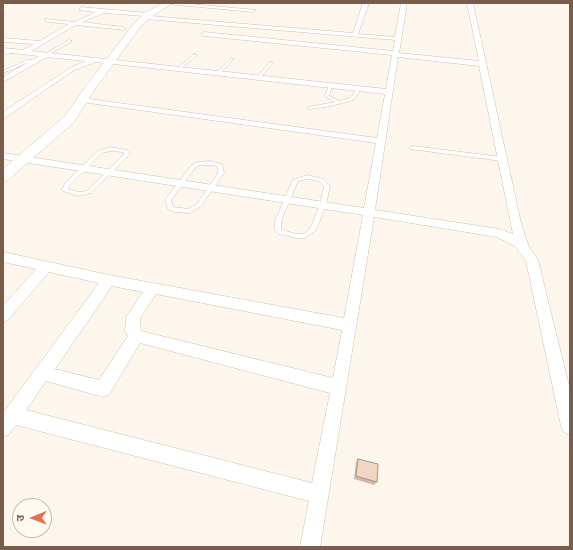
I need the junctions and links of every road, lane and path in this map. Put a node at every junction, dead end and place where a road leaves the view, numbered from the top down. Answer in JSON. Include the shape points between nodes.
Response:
{"nodes":[{"id":1,"x":164,"y":3,"type":"edge"},
{"id":2,"x":366,"y":3,"type":"edge"},
{"id":3,"x":404,"y":3,"type":"edge"},
{"id":4,"x":470,"y":3,"type":"edge"},
{"id":5,"x":81,"y":8,"type":"dead end"},
{"id":6,"x":218,"y":8,"type":"junction"},
{"id":7,"x":103,"y":11,"type":"junction"},
{"id":8,"x":213,"y":12,"type":"dead end"},
{"id":9,"x":248,"y":15,"type":"dead end"},
{"id":10,"x":147,"y":16,"type":"junction"},
{"id":11,"x":208,"y":17,"type":"dead end"},
{"id":12,"x":47,"y":20,"type":"dead end"},
{"id":13,"x":244,"y":20,"type":"dead end"},
{"id":14,"x":202,"y":22,"type":"junction"},
{"id":15,"x":76,"y":23,"type":"junction"},
{"id":16,"x":239,"y":25,"type":"junction"},
{"id":17,"x":123,"y":29,"type":"dead end"},
{"id":18,"x":204,"y":34,"type":"dead end"},
{"id":19,"x":355,"y":35,"type":"junction"},
{"id":20,"x":399,"y":39,"type":"junction"},
{"id":21,"x":3,"y":40,"type":"edge"},
{"id":22,"x":70,"y":41,"type":"dead end"},
{"id":23,"x":40,"y":43,"type":"junction"},
{"id":24,"x":3,"y":50,"type":"edge"},
{"id":25,"x":14,"y":51,"type":"junction"},
{"id":26,"x":25,"y":52,"type":"junction"},
{"id":27,"x":3,"y":54,"type":"edge"},
{"id":28,"x":47,"y":54,"type":"junction"},
{"id":29,"x":396,"y":54,"type":"junction"},
{"id":30,"x":195,"y":55,"type":"dead end"},
{"id":31,"x":232,"y":59,"type":"dead end"},
{"id":32,"x":38,"y":60,"type":"junction"},
{"id":33,"x":96,"y":60,"type":"junction"},
{"id":34,"x":110,"y":62,"type":"junction"},
{"id":35,"x":271,"y":63,"type":"dead end"},
{"id":36,"x":483,"y":64,"type":"junction"},
{"id":37,"x":178,"y":69,"type":"junction"},
{"id":38,"x":3,"y":72,"type":"edge"},
{"id":39,"x":217,"y":74,"type":"junction"},
{"id":40,"x":258,"y":78,"type":"junction"},
{"id":41,"x":3,"y":80,"type":"edge"},
{"id":42,"x":330,"y":86,"type":"junction"},
{"id":43,"x":359,"y":89,"type":"junction"},
{"id":44,"x":388,"y":92,"type":"junction"},
{"id":45,"x":82,"y":100,"type":"junction"},
{"id":46,"x":338,"y":102,"type":"junction"},
{"id":47,"x":310,"y":108,"type":"dead end"},
{"id":48,"x":3,"y":116,"type":"edge"},
{"id":49,"x":381,"y":141,"type":"junction"},
{"id":50,"x":412,"y":148,"type":"dead end"},
{"id":51,"x":3,"y":156,"type":"edge"},
{"id":52,"x":502,"y":158,"type":"junction"},
{"id":53,"x":23,"y":159,"type":"junction"},
{"id":54,"x":83,"y":168,"type":"junction"},
{"id":55,"x":110,"y":172,"type":"junction"},
{"id":56,"x":3,"y":177,"type":"edge"},
{"id":57,"x":181,"y":183,"type":"junction"},
{"id":58,"x":212,"y":187,"type":"junction"},
{"id":59,"x":287,"y":199,"type":"junction"},
{"id":60,"x":323,"y":205,"type":"junction"},
{"id":61,"x":369,"y":213,"type":"junction"},
{"id":62,"x":523,"y":248,"type":"junction"},
{"id":63,"x":3,"y":257,"type":"edge"},
{"id":64,"x":46,"y":266,"type":"junction"},
{"id":65,"x":109,"y":280,"type":"junction"},
{"id":66,"x":154,"y":287,"type":"junction"},
{"id":67,"x":3,"y":316,"type":"edge"},
{"id":68,"x":350,"y":326,"type":"junction"},
{"id":69,"x":136,"y":336,"type":"junction"},
{"id":70,"x":43,"y":373,"type":"junction"},
{"id":71,"x":338,"y":387,"type":"junction"},
{"id":72,"x":8,"y":422,"type":"edge"},
{"id":73,"x":570,"y":426,"type":"edge"},
{"id":74,"x":319,"y":494,"type":"junction"},
{"id":75,"x":310,"y":547,"type":"edge"}],
"edges":[{"from":1,"to":6,"type":"street"},
{"from":1,"to":10,"type":"main road"},
{"from":2,"to":19,"type":"street"},
{"from":3,"to":20,"type":"street"},
{"from":4,"to":36,"type":"street"},
{"from":5,"to":7,"type":"street"},
{"from":6,"to":8,"type":"street"},
{"from":6,"to":9,"type":"street","via":[[255,9]]},
{"from":7,"to":10,"type":"street"},
{"from":7,"to":15,"type":"street"},
{"from":10,"to":14,"type":"street"},
{"from":10,"to":34,"type":"main road"},
{"from":11,"to":14,"type":"street"},
{"from":12,"to":15,"type":"street"},
{"from":13,"to":16,"type":"street"},
{"from":14,"to":16,"type":"street"},
{"from":15,"to":17,"type":"street"},
{"from":15,"to":23,"type":"street"},
{"from":16,"to":19,"type":"street"},
{"from":18,"to":29,"type":"street"},
{"from":19,"to":20,"type":"street"},
{"from":20,"to":29,"type":"street"},
{"from":21,"to":23,"type":"street"},
{"from":22,"to":28,"type":"lane"},
{"from":23,"to":26,"type":"street"},
{"from":24,"to":25,"type":"street"},
{"from":25,"to":26,"type":"street"},
{"from":25,"to":27,"type":"lane"},
{"from":26,"to":28,"type":"street"},
{"from":28,"to":32,"type":"street"},
{"from":28,"to":33,"type":"street"},
{"from":29,"to":36,"type":"street"},
{"from":29,"to":44,"type":"street"},
{"from":30,"to":37,"type":"lane"},
{"from":31,"to":39,"type":"lane"},
{"from":32,"to":38,"type":"lane","via":[[28,61]]},
{"from":32,"to":41,"type":"street"},
{"from":33,"to":34,"type":"street"},
{"from":33,"to":48,"type":"street","via":[[72,69]]},
{"from":34,"to":37,"type":"street"},
{"from":34,"to":45,"type":"main road"},
{"from":35,"to":40,"type":"lane"},
{"from":36,"to":52,"type":"street"},
{"from":37,"to":39,"type":"street"},
{"from":39,"to":40,"type":"street"},
{"from":40,"to":42,"type":"street"},
{"from":42,"to":43,"type":"street"},
{"from":42,"to":46,"type":"lane","via":[[327,96]]},
{"from":43,"to":44,"type":"street"},
{"from":43,"to":46,"type":"lane","via":[[352,99]]},
{"from":44,"to":49,"type":"street"},
{"from":45,"to":49,"type":"street"},
{"from":45,"to":53,"type":"main road","via":[[70,119]]},
{"from":46,"to":47,"type":"lane"},
{"from":49,"to":61,"type":"street"},
{"from":50,"to":52,"type":"lane"},
{"from":51,"to":53,"type":"street"},
{"from":52,"to":62,"type":"street","via":[[515,223]]},
{"from":53,"to":54,"type":"street"},
{"from":53,"to":56,"type":"main road"},
{"from":54,"to":55,"type":"street"},
{"from":54,"to":55,"type":"lane","via":[[104,150],[125,151],[126,156]]},
{"from":54,"to":55,"type":"lane","via":[[64,190],[79,194],[89,192]]},
{"from":55,"to":57,"type":"street"},
{"from":57,"to":58,"type":"street"},
{"from":57,"to":58,"type":"lane","via":[[195,165],[217,164],[222,169]]},
{"from":57,"to":58,"type":"lane","via":[[168,200],[170,208],[174,210],[195,209]]},
{"from":58,"to":59,"type":"street"},
{"from":59,"to":60,"type":"street"},
{"from":59,"to":60,"type":"lane","via":[[296,180],[302,177],[314,178],[327,186]]},
{"from":59,"to":60,"type":"lane","via":[[277,227],[287,235],[305,236],[310,233]]},
{"from":60,"to":61,"type":"street"},
{"from":61,"to":62,"type":"street","via":[[499,233],[519,243]]},
{"from":61,"to":68,"type":"street"},
{"from":62,"to":73,"type":"street","via":[[532,260]]},
{"from":63,"to":64,"type":"street"},
{"from":64,"to":65,"type":"street"},
{"from":64,"to":67,"type":"street"},
{"from":65,"to":66,"type":"street"},
{"from":65,"to":70,"type":"street"},
{"from":66,"to":68,"type":"street"},
{"from":66,"to":69,"type":"street","via":[[133,318],[132,331]]},
{"from":68,"to":71,"type":"street"},
{"from":69,"to":70,"type":"street","via":[[104,389]]},
{"from":69,"to":71,"type":"street"},
{"from":70,"to":72,"type":"street"},
{"from":71,"to":74,"type":"street"},
{"from":72,"to":74,"type":"street"},
{"from":74,"to":75,"type":"street"}]}
